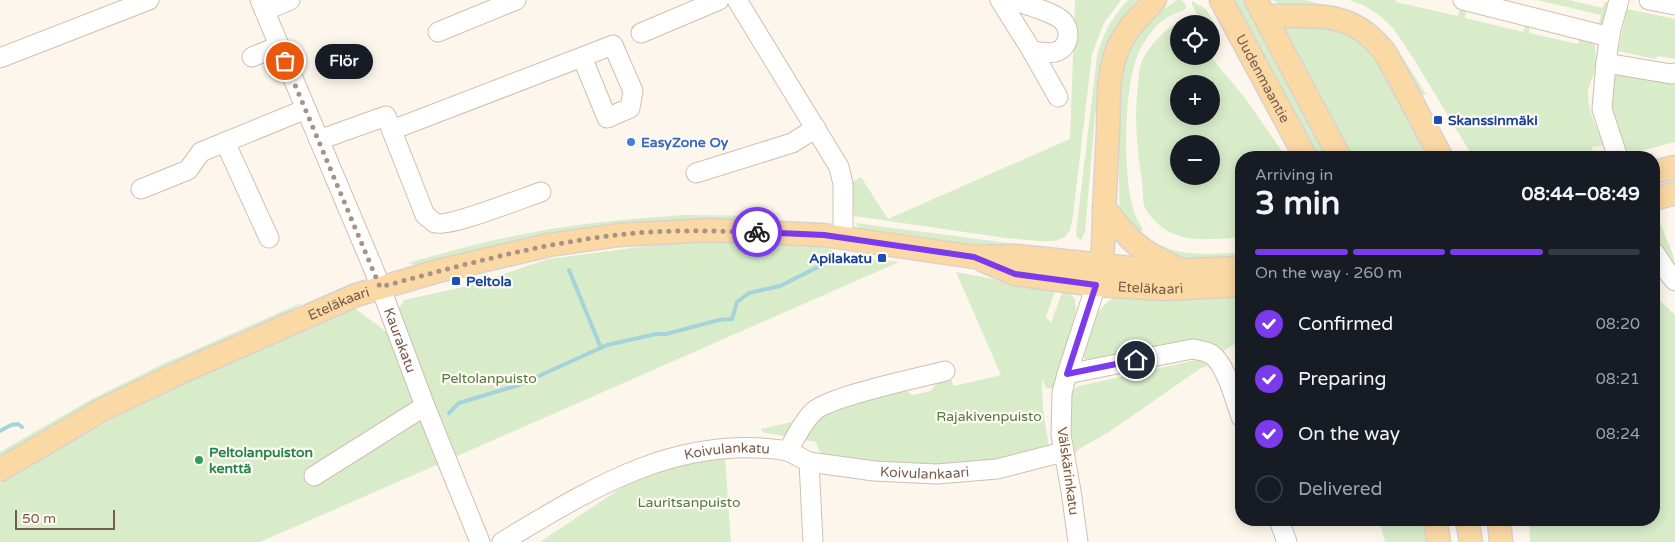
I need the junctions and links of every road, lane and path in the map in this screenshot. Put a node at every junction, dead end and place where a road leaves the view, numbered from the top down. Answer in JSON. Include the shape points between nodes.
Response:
{"nodes":[{"id":1,"x":149,"y":0,"type":"edge"},
{"id":2,"x":290,"y":0,"type":"edge"},
{"id":3,"x":516,"y":0,"type":"edge"},
{"id":4,"x":718,"y":0,"type":"edge"},
{"id":5,"x":737,"y":0,"type":"edge"},
{"id":6,"x":1000,"y":0,"type":"edge"},
{"id":7,"x":1012,"y":0,"type":"edge"},
{"id":8,"x":1156,"y":0,"type":"edge"},
{"id":9,"x":1221,"y":0,"type":"edge"},
{"id":10,"x":1463,"y":0,"type":"edge"},
{"id":11,"x":1619,"y":0,"type":"edge"},
{"id":12,"x":1649,"y":0,"type":"edge"},
{"id":13,"x":1675,"y":5,"type":"edge"},
{"id":14,"x":262,"y":6,"type":"edge"},
{"id":15,"x":1260,"y":8,"type":"edge"},
{"id":16,"x":438,"y":32,"type":"dead end"},
{"id":17,"x":641,"y":33,"type":"dead end"},
{"id":18,"x":1610,"y":37,"type":"junction"},
{"id":19,"x":279,"y":46,"type":"junction"},
{"id":20,"x":1032,"y":51,"type":"junction"},
{"id":21,"x":252,"y":56,"type":"dead end"},
{"id":22,"x":582,"y":57,"type":"dead end"},
{"id":23,"x":0,"y":58,"type":"edge"},
{"id":24,"x":1606,"y":63,"type":"junction"},
{"id":25,"x":1675,"y":73,"type":"edge"},
{"id":26,"x":1058,"y":97,"type":"dead end"},
{"id":27,"x":306,"y":109,"type":"junction"},
{"id":28,"x":816,"y":128,"type":"junction"},
{"id":29,"x":392,"y":130,"type":"junction"},
{"id":30,"x":319,"y":140,"type":"junction"},
{"id":31,"x":225,"y":142,"type":"junction"},
{"id":32,"x":1302,"y":151,"type":"edge"},
{"id":33,"x":1336,"y":151,"type":"edge"},
{"id":34,"x":1438,"y":151,"type":"edge"},
{"id":35,"x":1616,"y":151,"type":"edge"},
{"id":36,"x":1675,"y":167,"type":"edge"},
{"id":37,"x":1660,"y":171,"type":"edge"},
{"id":38,"x":696,"y":173,"type":"dead end"},
{"id":39,"x":141,"y":189,"type":"dead end"},
{"id":40,"x":541,"y":192,"type":"dead end"},
{"id":41,"x":1675,"y":193,"type":"edge"},
{"id":42,"x":1660,"y":197,"type":"edge"},
{"id":43,"x":1104,"y":207,"type":"junction"},
{"id":44,"x":269,"y":238,"type":"dead end"},
{"id":45,"x":843,"y":238,"type":"junction"},
{"id":46,"x":1660,"y":261,"type":"edge"},
{"id":47,"x":1235,"y":268,"type":"edge"},
{"id":48,"x":1183,"y":271,"type":"junction"},
{"id":49,"x":1098,"y":276,"type":"junction"},
{"id":50,"x":1675,"y":281,"type":"edge"},
{"id":51,"x":1235,"y":284,"type":"edge"},
{"id":52,"x":380,"y":287,"type":"junction"},
{"id":53,"x":945,"y":372,"type":"dead end"},
{"id":54,"x":1067,"y":374,"type":"junction"},
{"id":55,"x":1235,"y":402,"type":"edge"},
{"id":56,"x":425,"y":406,"type":"junction"},
{"id":57,"x":788,"y":451,"type":"junction"},
{"id":58,"x":1063,"y":452,"type":"junction"},
{"id":59,"x":809,"y":462,"type":"junction"},
{"id":60,"x":0,"y":470,"type":"edge"},
{"id":61,"x":314,"y":476,"type":"dead end"},
{"id":62,"x":1281,"y":526,"type":"edge"},
{"id":63,"x":1436,"y":526,"type":"edge"},
{"id":64,"x":1468,"y":526,"type":"edge"},
{"id":65,"x":1500,"y":526,"type":"edge"},
{"id":66,"x":480,"y":542,"type":"edge"},
{"id":67,"x":502,"y":542,"type":"edge"},
{"id":68,"x":813,"y":542,"type":"edge"},
{"id":69,"x":1078,"y":542,"type":"edge"},
{"id":70,"x":1287,"y":542,"type":"edge"},
{"id":71,"x":1439,"y":542,"type":"edge"},
{"id":72,"x":1470,"y":542,"type":"edge"},
{"id":73,"x":1501,"y":542,"type":"edge"}],
"edges":[{"from":1,"to":23,"type":"street"},
{"from":2,"to":14,"type":"street"},
{"from":3,"to":16,"type":"street"},
{"from":4,"to":17,"type":"street"},
{"from":5,"to":28,"type":"street"},
{"from":6,"to":20,"type":"street"},
{"from":7,"to":20,"type":"street","via":[[1059,18],[1067,26],[1067,42],[1057,52]]},
{"from":8,"to":43,"type":"main road","via":[[1136,18],[1114,60]]},
{"from":9,"to":32,"type":"main road","name":"Uudenmaantie"},
{"from":10,"to":18,"type":"street"},
{"from":11,"to":18,"type":"street"},
{"from":12,"to":13,"type":"street"},
{"from":14,"to":19,"type":"street","name":"Kaurakatu"},
{"from":15,"to":33,"type":"main road"},
{"from":15,"to":34,"type":"main road","via":[[1334,18],[1368,34],[1386,54]]},
{"from":18,"to":24,"type":"street"},
{"from":19,"to":21,"type":"street"},
{"from":19,"to":27,"type":"street","name":"Kaurakatu"},
{"from":20,"to":26,"type":"street"},
{"from":22,"to":29,"type":"street"},
{"from":24,"to":25,"type":"street"},
{"from":24,"to":35,"type":"street","via":[[1602,109]]},
{"from":27,"to":30,"type":"street","name":"Kaurakatu"},
{"from":27,"to":31,"type":"street"},
{"from":28,"to":38,"type":"street","via":[[792,143]]},
{"from":28,"to":45,"type":"street","via":[[839,168],[843,184]]},
{"from":29,"to":30,"type":"street","via":[[386,116]]},
{"from":29,"to":40,"type":"street","via":[[426,215],[435,223],[470,217]]},
{"from":30,"to":52,"type":"street","name":"Kaurakatu"},
{"from":31,"to":39,"type":"street","via":[[201,152],[188,170]]},
{"from":31,"to":44,"type":"street"},
{"from":36,"to":37,"type":"main road"},
{"from":41,"to":42,"type":"main road"},
{"from":43,"to":48,"type":"main road","via":[[1134,244]]},
{"from":43,"to":49,"type":"main road"},
{"from":45,"to":49,"type":"main road","name":"Eteläkaari","via":[[974,257],[1015,274]]},
{"from":45,"to":52,"type":"main road","name":"Eteläkaari","via":[[708,230],[619,235],[516,252]]},
{"from":46,"to":50,"type":"street"},
{"from":47,"to":48,"type":"main road","name":"Eteläkaari"},
{"from":48,"to":49,"type":"main road","name":"Eteläkaari"},
{"from":49,"to":51,"type":"main road","name":"Eteläkaari","via":[[1164,289]]},
{"from":49,"to":54,"type":"street","name":"Välskärinkatu"},
{"from":52,"to":56,"type":"street","name":"Kaurakatu"},
{"from":52,"to":60,"type":"main road","name":"Eteläkaari","via":[[179,373],[102,410]]},
{"from":53,"to":57,"type":"street","name":"Koivulankatu","via":[[826,404],[813,411]]},
{"from":54,"to":55,"type":"street","via":[[1192,349],[1202,350],[1219,362]]},
{"from":54,"to":58,"type":"street","name":"Välskärinkatu","via":[[1062,393]]},
{"from":56,"to":61,"type":"street"},
{"from":56,"to":66,"type":"street","name":"Kaurakatu"},
{"from":57,"to":59,"type":"street","name":"Koivulankaari"},
{"from":57,"to":67,"type":"street","name":"Koivulankatu","via":[[717,448],[636,468]]},
{"from":58,"to":59,"type":"street","name":"Koivulankaari","via":[[997,469],[937,474],[874,471]]},
{"from":58,"to":69,"type":"street","name":"Välskärinkatu"},
{"from":59,"to":68,"type":"street"},
{"from":62,"to":70,"type":"street"},
{"from":63,"to":71,"type":"main road"},
{"from":64,"to":72,"type":"main road"},
{"from":65,"to":73,"type":"main road"}]}
